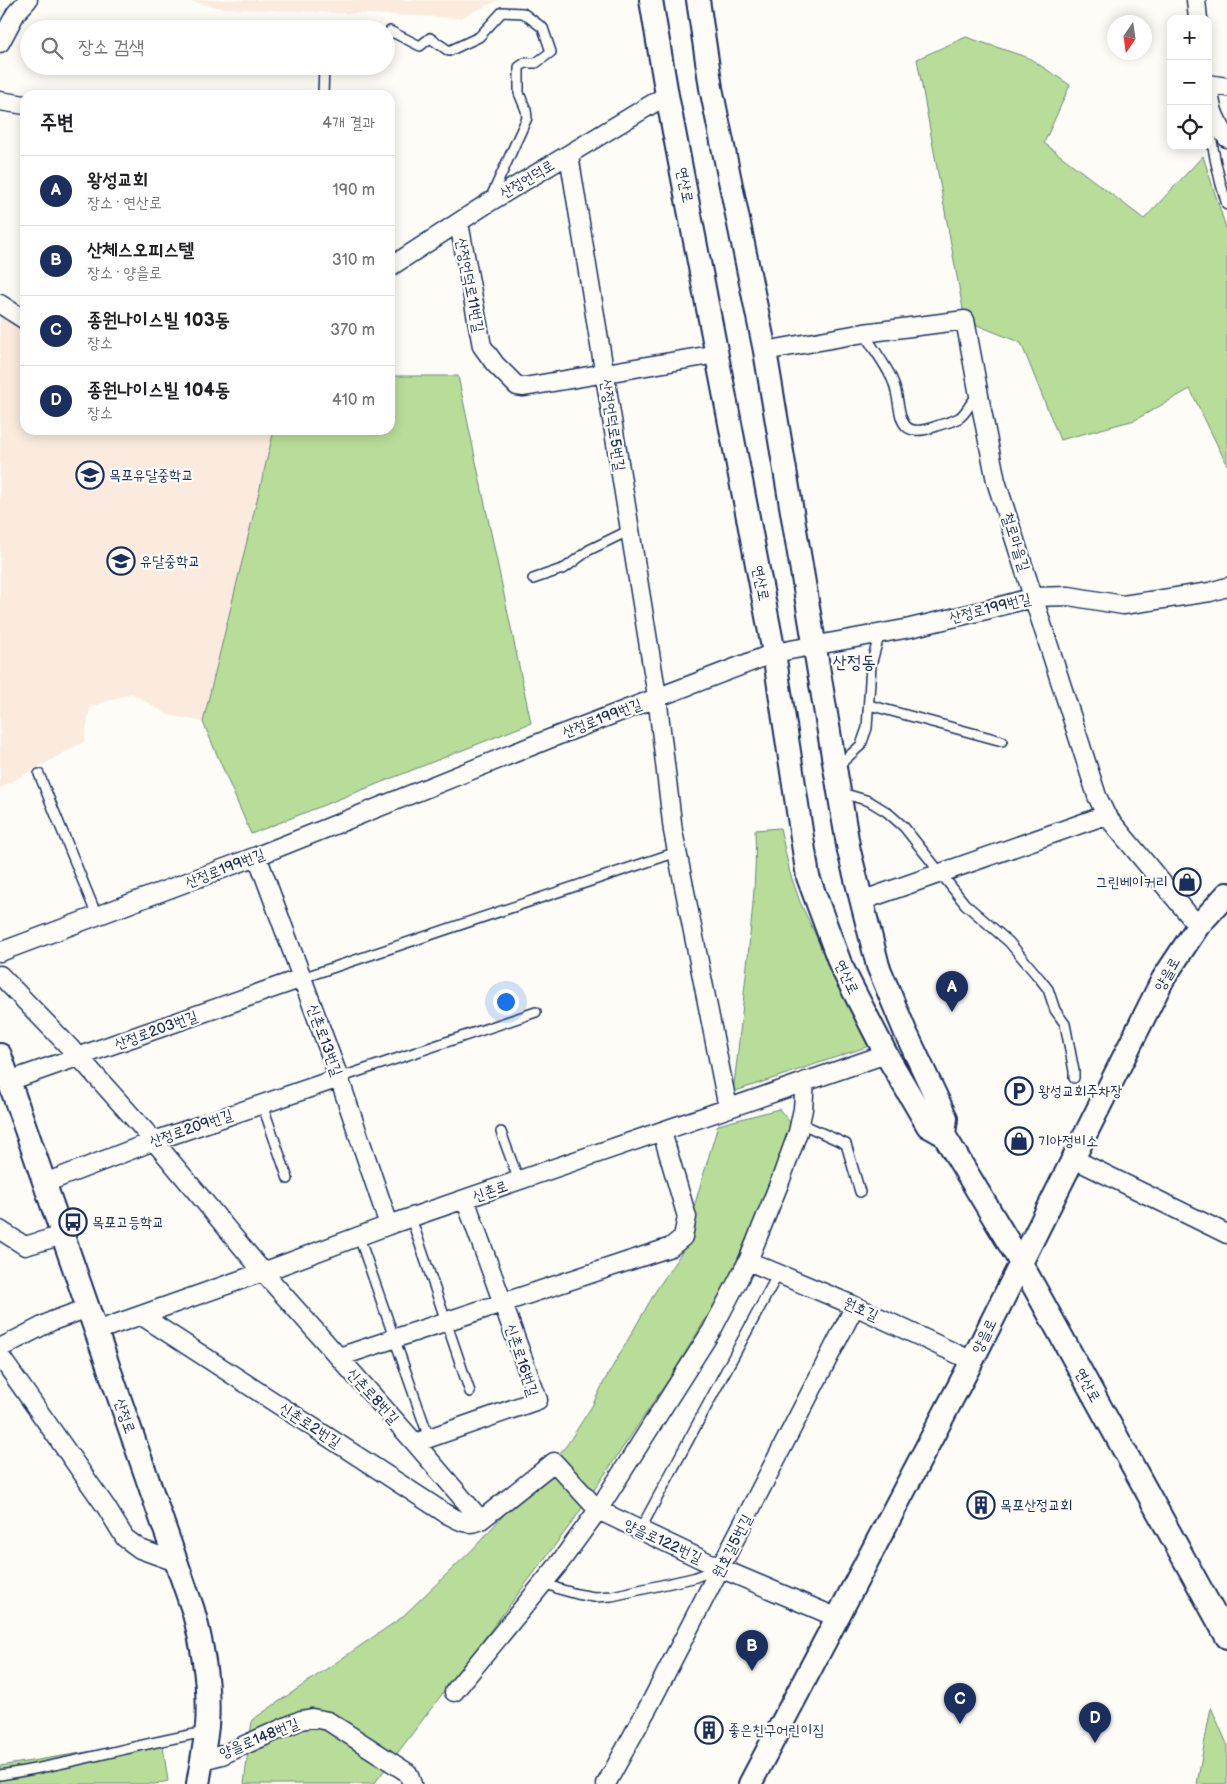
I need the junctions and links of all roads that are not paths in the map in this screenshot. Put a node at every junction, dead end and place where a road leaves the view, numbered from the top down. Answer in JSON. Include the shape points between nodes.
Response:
{"nodes":[{"id":1,"x":28,"y":0,"type":"edge"},
{"id":2,"x":651,"y":0,"type":"edge"},
{"id":3,"x":698,"y":0,"type":"edge"},
{"id":4,"x":1196,"y":0,"type":"edge"},
{"id":5,"x":1198,"y":15,"type":"edge"},
{"id":6,"x":395,"y":34,"type":"edge"},
{"id":7,"x":0,"y":43,"type":"edge"},
{"id":8,"x":324,"y":75,"type":"edge"},
{"id":9,"x":1212,"y":85,"type":"edge"},
{"id":10,"x":1227,"y":87,"type":"edge"},
{"id":11,"x":323,"y":90,"type":"edge"},
{"id":12,"x":667,"y":95,"type":"junction"},
{"id":13,"x":0,"y":102,"type":"edge"},
{"id":14,"x":20,"y":104,"type":"edge"},
{"id":15,"x":1212,"y":110,"type":"edge"},
{"id":16,"x":1212,"y":138,"type":"edge"},
{"id":17,"x":1227,"y":138,"type":"edge"},
{"id":18,"x":569,"y":154,"type":"junction"},
{"id":19,"x":488,"y":203,"type":"junction"},
{"id":20,"x":1227,"y":205,"type":"edge"},
{"id":21,"x":459,"y":223,"type":"junction"},
{"id":22,"x":395,"y":264,"type":"edge"},
{"id":23,"x":0,"y":304,"type":"edge"},
{"id":24,"x":20,"y":317,"type":"edge"},
{"id":25,"x":864,"y":334,"type":"junction"},
{"id":26,"x":765,"y":352,"type":"junction"},
{"id":27,"x":717,"y":354,"type":"junction"},
{"id":28,"x":604,"y":374,"type":"junction"},
{"id":29,"x":979,"y":395,"type":"junction"},
{"id":30,"x":630,"y":530,"type":"junction"},
{"id":31,"x":533,"y":579,"type":"dead end"},
{"id":32,"x":1227,"y":587,"type":"edge"},
{"id":33,"x":1034,"y":597,"type":"junction"},
{"id":34,"x":880,"y":633,"type":"junction"},
{"id":35,"x":814,"y":644,"type":"junction"},
{"id":36,"x":774,"y":652,"type":"junction"},
{"id":37,"x":657,"y":696,"type":"junction"},
{"id":38,"x":869,"y":705,"type":"junction"},
{"id":39,"x":1002,"y":741,"type":"dead end"},
{"id":40,"x":835,"y":769,"type":"junction"},
{"id":41,"x":39,"y":774,"type":"dead end"},
{"id":42,"x":839,"y":792,"type":"junction"},
{"id":43,"x":1106,"y":815,"type":"junction"},
{"id":44,"x":677,"y":852,"type":"junction"},
{"id":45,"x":257,"y":856,"type":"junction"},
{"id":46,"x":941,"y":873,"type":"junction"},
{"id":47,"x":1227,"y":894,"type":"edge"},
{"id":48,"x":861,"y":902,"type":"junction"},
{"id":49,"x":96,"y":916,"type":"junction"},
{"id":50,"x":1198,"y":926,"type":"junction"},
{"id":51,"x":0,"y":952,"type":"edge"},
{"id":52,"x":0,"y":975,"type":"edge"},
{"id":53,"x":302,"y":978,"type":"junction"},
{"id":54,"x":536,"y":1012,"type":"dead end"},
{"id":55,"x":0,"y":1054,"type":"edge"},
{"id":56,"x":886,"y":1054,"type":"junction"},
{"id":57,"x":79,"y":1058,"type":"junction"},
{"id":58,"x":339,"y":1078,"type":"junction"},
{"id":59,"x":1074,"y":1078,"type":"dead end"},
{"id":60,"x":9,"y":1081,"type":"junction"},
{"id":61,"x":805,"y":1081,"type":"junction"},
{"id":62,"x":262,"y":1104,"type":"junction"},
{"id":63,"x":728,"y":1108,"type":"junction"},
{"id":64,"x":800,"y":1123,"type":"junction"},
{"id":65,"x":501,"y":1132,"type":"dead end"},
{"id":66,"x":662,"y":1132,"type":"junction"},
{"id":67,"x":944,"y":1135,"type":"junction"},
{"id":68,"x":154,"y":1141,"type":"junction"},
{"id":69,"x":1074,"y":1159,"type":"junction"},
{"id":70,"x":288,"y":1180,"type":"dead end"},
{"id":71,"x":519,"y":1181,"type":"junction"},
{"id":72,"x":44,"y":1183,"type":"junction"},
{"id":73,"x":860,"y":1192,"type":"dead end"},
{"id":74,"x":465,"y":1199,"type":"junction"},
{"id":75,"x":411,"y":1218,"type":"junction"},
{"id":76,"x":389,"y":1225,"type":"junction"},
{"id":77,"x":0,"y":1230,"type":"edge"},
{"id":78,"x":1227,"y":1234,"type":"edge"},
{"id":79,"x":63,"y":1235,"type":"junction"},
{"id":80,"x":359,"y":1236,"type":"junction"},
{"id":81,"x":748,"y":1261,"type":"junction"},
{"id":82,"x":1020,"y":1263,"type":"junction"},
{"id":83,"x":263,"y":1272,"type":"junction"},
{"id":84,"x":778,"y":1274,"type":"junction"},
{"id":85,"x":503,"y":1304,"type":"junction"},
{"id":86,"x":855,"y":1306,"type":"junction"},
{"id":87,"x":88,"y":1308,"type":"junction"},
{"id":88,"x":142,"y":1316,"type":"junction"},
{"id":89,"x":446,"y":1322,"type":"junction"},
{"id":90,"x":96,"y":1331,"type":"junction"},
{"id":91,"x":395,"y":1339,"type":"junction"},
{"id":92,"x":0,"y":1348,"type":"edge"},
{"id":93,"x":0,"y":1356,"type":"edge"},
{"id":94,"x":339,"y":1358,"type":"junction"},
{"id":95,"x":972,"y":1361,"type":"junction"},
{"id":96,"x":470,"y":1392,"type":"dead end"},
{"id":97,"x":422,"y":1441,"type":"junction"},
{"id":98,"x":598,"y":1510,"type":"junction"},
{"id":99,"x":481,"y":1520,"type":"junction"},
{"id":100,"x":640,"y":1530,"type":"junction"},
{"id":101,"x":176,"y":1562,"type":"junction"},
{"id":102,"x":720,"y":1568,"type":"junction"},
{"id":103,"x":543,"y":1582,"type":"junction"},
{"id":104,"x":838,"y":1618,"type":"junction"},
{"id":105,"x":1227,"y":1636,"type":"edge"},
{"id":106,"x":454,"y":1692,"type":"dead end"},
{"id":107,"x":206,"y":1732,"type":"junction"},
{"id":108,"x":202,"y":1760,"type":"junction"},
{"id":109,"x":0,"y":1774,"type":"edge"},
{"id":110,"x":198,"y":1784,"type":"edge"},
{"id":111,"x":412,"y":1784,"type":"edge"},
{"id":112,"x":606,"y":1784,"type":"edge"},
{"id":113,"x":750,"y":1784,"type":"edge"}],
"edges":[{"from":1,"to":7,"type":"street"},
{"from":2,"to":12,"type":"street","name":"연산로"},
{"from":3,"to":26,"type":"street","name":"연산로","via":[[711,88]]},
{"from":4,"to":5,"type":"street"},
{"from":6,"to":19,"type":"lane","via":[[420,46],[430,38],[449,51],[479,37],[502,12],[523,13],[544,28],[551,52],[536,63],[525,62],[519,67],[519,93],[527,118]]},
{"from":8,"to":11,"type":"lane"},
{"from":9,"to":10,"type":"street"},
{"from":12,"to":18,"type":"street","name":"산정언덕로"},
{"from":12,"to":27,"type":"street","name":"연산로"},
{"from":13,"to":14,"type":"street"},
{"from":15,"to":17,"type":"street"},
{"from":16,"to":20,"type":"lane"},
{"from":18,"to":19,"type":"street","name":"산정언덕로"},
{"from":18,"to":28,"type":"street","name":"산정언덕로5번길"},
{"from":19,"to":21,"type":"street","name":"산정언덕로"},
{"from":21,"to":22,"type":"street","name":"산정언덕로"},
{"from":21,"to":28,"type":"street","name":"산정언덕로11번길","via":[[482,346],[517,386]]},
{"from":23,"to":24,"type":"street"},
{"from":25,"to":26,"type":"street","name":"철로마을길"},
{"from":25,"to":29,"type":"street","name":"철로마을길","via":[[966,320]]},
{"from":25,"to":29,"type":"lane","via":[[893,380],[902,422],[907,428],[915,432],[960,418]]},
{"from":26,"to":35,"type":"street","name":"연산로"},
{"from":27,"to":28,"type":"street"},
{"from":27,"to":36,"type":"street","name":"연산로"},
{"from":28,"to":30,"type":"street","name":"산정언덕로5번길"},
{"from":29,"to":33,"type":"street","name":"철로마을길","via":[[996,482]]},
{"from":30,"to":31,"type":"lane","via":[[589,550],[565,568]]},
{"from":30,"to":37,"type":"street","name":"산정언덕로5번길"},
{"from":32,"to":33,"type":"street","name":"산정로199번길","via":[[1123,605],[1069,596]]},
{"from":33,"to":34,"type":"street","name":"산정로199번길"},
{"from":33,"to":43,"type":"street","name":"철로마을길","via":[[1097,796]]},
{"from":34,"to":35,"type":"street","name":"산정로199번길"},
{"from":34,"to":38,"type":"lane","via":[[871,665]]},
{"from":35,"to":36,"type":"street","name":"산정로199번길"},
{"from":35,"to":40,"type":"street","name":"연산로"},
{"from":36,"to":37,"type":"street","name":"산정로199번길"},
{"from":36,"to":56,"type":"street","name":"연산로","via":[[808,877],[841,966]]},
{"from":37,"to":44,"type":"street","name":"산정언덕로5번길"},
{"from":37,"to":45,"type":"street","name":"산정로199번길"},
{"from":38,"to":39,"type":"lane"},
{"from":38,"to":40,"type":"lane","via":[[867,728],[860,745]]},
{"from":40,"to":42,"type":"street","name":"연산로"},
{"from":41,"to":49,"type":"lane"},
{"from":42,"to":46,"type":"lane","via":[[869,801],[887,812],[904,827]]},
{"from":42,"to":48,"type":"street","name":"연산로"},
{"from":43,"to":46,"type":"street"},
{"from":43,"to":50,"type":"street","name":"철로마을길"},
{"from":44,"to":53,"type":"lane"},
{"from":44,"to":63,"type":"street","name":"산정언덕로5번길"},
{"from":45,"to":49,"type":"street","name":"산정로199번길"},
{"from":45,"to":53,"type":"street","name":"신촌로13번길"},
{"from":46,"to":48,"type":"street"},
{"from":46,"to":59,"type":"lane","via":[[966,904],[1009,942],[1048,989],[1055,1010],[1065,1024]]},
{"from":47,"to":50,"type":"street","name":"양을로"},
{"from":48,"to":67,"type":"street","name":"연산로","via":[[878,966],[946,1118]]},
{"from":49,"to":51,"type":"street","name":"산정로199번길"},
{"from":50,"to":69,"type":"street","name":"양을로","via":[[1164,980]]},
{"from":52,"to":57,"type":"street","name":"신촌로8번길"},
{"from":53,"to":57,"type":"street","name":"산정로203번길"},
{"from":53,"to":58,"type":"street","name":"신촌로13번길"},
{"from":54,"to":58,"type":"lane"},
{"from":55,"to":60,"type":"street","name":"산정로"},
{"from":56,"to":61,"type":"street","name":"신촌로"},
{"from":56,"to":67,"type":"street","name":"연산로","via":[[928,1126]]},
{"from":57,"to":60,"type":"street","name":"산정로203번길"},
{"from":57,"to":68,"type":"street","name":"신촌로8번길"},
{"from":58,"to":62,"type":"street","name":"산정로209번길"},
{"from":58,"to":76,"type":"street","name":"신촌로13번길"},
{"from":60,"to":72,"type":"street","name":"산정로"},
{"from":61,"to":63,"type":"street","name":"신촌로"},
{"from":61,"to":64,"type":"street"},
{"from":62,"to":68,"type":"street","name":"산정로209번길"},
{"from":62,"to":70,"type":"lane"},
{"from":63,"to":66,"type":"street","name":"신촌로"},
{"from":64,"to":73,"type":"lane","via":[[846,1144]]},
{"from":64,"to":81,"type":"street"},
{"from":65,"to":71,"type":"lane"},
{"from":66,"to":71,"type":"street","name":"신촌로"},
{"from":66,"to":85,"type":"street","via":[[687,1217],[683,1236],[671,1247]]},
{"from":67,"to":82,"type":"street","name":"연산로"},
{"from":68,"to":72,"type":"street","name":"산정로209번길"},
{"from":68,"to":83,"type":"street","name":"신촌로8번길"},
{"from":69,"to":78,"type":"street"},
{"from":69,"to":82,"type":"street","name":"양을로"},
{"from":71,"to":74,"type":"street","name":"신촌로"},
{"from":72,"to":79,"type":"street","name":"산정로"},
{"from":74,"to":75,"type":"street","name":"신촌로"},
{"from":74,"to":85,"type":"street","name":"신촌로16번길"},
{"from":75,"to":76,"type":"street","name":"신촌로"},
{"from":75,"to":89,"type":"lane"},
{"from":76,"to":80,"type":"street","name":"신촌로"},
{"from":77,"to":79,"type":"street","via":[[25,1246]]},
{"from":79,"to":87,"type":"street","name":"산정로"},
{"from":80,"to":83,"type":"street","name":"신촌로"},
{"from":80,"to":91,"type":"lane"},
{"from":81,"to":84,"type":"street","name":"원호길"},
{"from":81,"to":98,"type":"street","via":[[712,1330]]},
{"from":82,"to":95,"type":"street","name":"양을로"},
{"from":82,"to":105,"type":"street","name":"연산로"},
{"from":83,"to":88,"type":"street","name":"신촌로"},
{"from":83,"to":94,"type":"street","name":"신촌로8번길"},
{"from":84,"to":86,"type":"street","name":"원호길"},
{"from":84,"to":100,"type":"lane"},
{"from":85,"to":89,"type":"street"},
{"from":85,"to":97,"type":"street","name":"신촌로16번길","via":[[538,1400]]},
{"from":86,"to":95,"type":"street","name":"원호길"},
{"from":86,"to":102,"type":"street","name":"원호길5번길"},
{"from":87,"to":90,"type":"street","name":"산정로"},
{"from":87,"to":92,"type":"street","via":[[52,1321]]},
{"from":88,"to":90,"type":"street","name":"신촌로"},
{"from":88,"to":99,"type":"street","name":"신촌로2번길","via":[[445,1513],[465,1523]]},
{"from":89,"to":91,"type":"street"},
{"from":89,"to":96,"type":"lane"},
{"from":90,"to":101,"type":"street","name":"산정로"},
{"from":91,"to":94,"type":"street"},
{"from":91,"to":97,"type":"lane"},
{"from":93,"to":101,"type":"street","via":[[126,1538],[140,1549]]},
{"from":94,"to":97,"type":"street","name":"신촌로8번길"},
{"from":95,"to":104,"type":"street","name":"양을로"},
{"from":97,"to":99,"type":"street","name":"신촌로8번길"},
{"from":98,"to":99,"type":"street","via":[[554,1462]]},
{"from":98,"to":100,"type":"street","name":"양을로122번길"},
{"from":98,"to":103,"type":"street"},
{"from":100,"to":102,"type":"street","name":"양을로122번길"},
{"from":101,"to":107,"type":"street","name":"산정로","via":[[201,1638],[207,1694]]},
{"from":102,"to":103,"type":"lane","via":[[693,1578],[612,1596],[577,1594]]},
{"from":102,"to":104,"type":"street","name":"양을로122번길"},
{"from":102,"to":112,"type":"street","name":"원호길5번길"},
{"from":103,"to":106,"type":"street"},
{"from":104,"to":113,"type":"street","name":"양을로"},
{"from":107,"to":108,"type":"street","name":"산정로"},
{"from":107,"to":109,"type":"lane"},
{"from":108,"to":110,"type":"street","name":"산정로"},
{"from":108,"to":111,"type":"street","name":"양을로148번길","via":[[312,1718],[328,1721],[408,1773]]}]}
